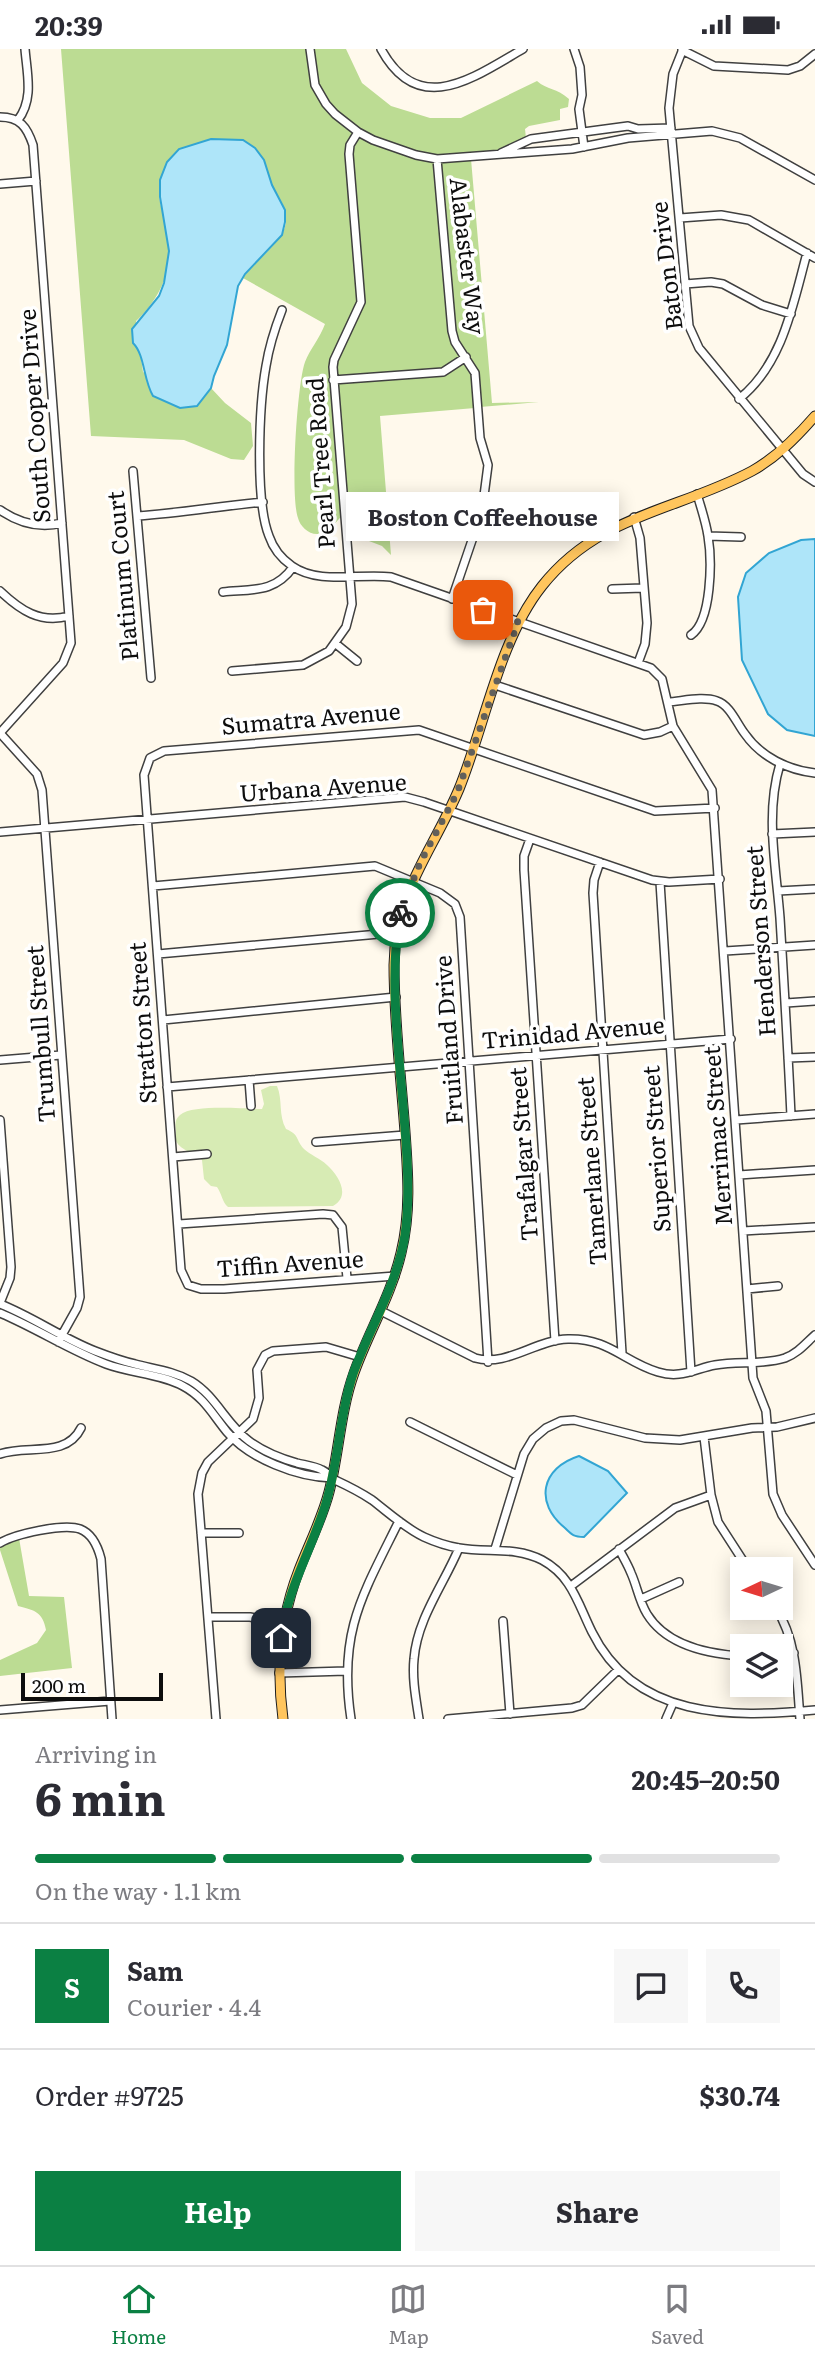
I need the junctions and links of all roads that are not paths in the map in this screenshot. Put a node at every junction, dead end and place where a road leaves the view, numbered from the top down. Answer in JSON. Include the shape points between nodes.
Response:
{"nodes":[{"id":1,"x":25,"y":49,"type":"edge"},
{"id":2,"x":310,"y":49,"type":"edge"},
{"id":3,"x":381,"y":49,"type":"edge"},
{"id":4,"x":523,"y":49,"type":"edge"},
{"id":5,"x":574,"y":49,"type":"edge"},
{"id":6,"x":682,"y":50,"type":"edge"},
{"id":7,"x":815,"y":54,"type":"edge"},
{"id":8,"x":0,"y":117,"type":"edge"},
{"id":9,"x":18,"y":120,"type":"junction"},
{"id":10,"x":671,"y":131,"type":"junction"},
{"id":11,"x":358,"y":132,"type":"junction"},
{"id":12,"x":581,"y":133,"type":"junction"},
{"id":13,"x":584,"y":147,"type":"junction"},
{"id":14,"x":498,"y":155,"type":"junction"},
{"id":15,"x":437,"y":159,"type":"junction"},
{"id":16,"x":815,"y":180,"type":"edge"},
{"id":17,"x":36,"y":181,"type":"junction"},
{"id":18,"x":0,"y":184,"type":"edge"},
{"id":19,"x":680,"y":218,"type":"junction"},
{"id":20,"x":807,"y":253,"type":"junction"},
{"id":21,"x":815,"y":258,"type":"edge"},
{"id":22,"x":685,"y":284,"type":"junction"},
{"id":23,"x":282,"y":310,"type":"dead end"},
{"id":24,"x":791,"y":314,"type":"junction"},
{"id":25,"x":466,"y":358,"type":"junction"},
{"id":26,"x":333,"y":380,"type":"junction"},
{"id":27,"x":739,"y":399,"type":"junction"},
{"id":28,"x":815,"y":417,"type":"edge"},
{"id":29,"x":783,"y":450,"type":"junction"},
{"id":30,"x":134,"y":471,"type":"dead end"},
{"id":31,"x":815,"y":482,"type":"edge"},
{"id":32,"x":697,"y":494,"type":"junction"},
{"id":33,"x":263,"y":502,"type":"junction"},
{"id":34,"x":0,"y":510,"type":"edge"},
{"id":35,"x":138,"y":516,"type":"junction"},
{"id":36,"x":634,"y":517,"type":"junction"},
{"id":37,"x":62,"y":523,"type":"junction"},
{"id":38,"x":708,"y":537,"type":"junction"},
{"id":39,"x":741,"y":537,"type":"dead end"},
{"id":40,"x":293,"y":567,"type":"junction"},
{"id":41,"x":350,"y":576,"type":"junction"},
{"id":42,"x":643,"y":588,"type":"junction"},
{"id":43,"x":612,"y":589,"type":"dead end"},
{"id":44,"x":0,"y":591,"type":"edge"},
{"id":45,"x":223,"y":592,"type":"dead end"},
{"id":46,"x":453,"y":599,"type":"junction"},
{"id":47,"x":69,"y":616,"type":"junction"},
{"id":48,"x":518,"y":622,"type":"junction"},
{"id":49,"x":691,"y":635,"type":"dead end"},
{"id":50,"x":336,"y":644,"type":"junction"},
{"id":51,"x":357,"y":661,"type":"dead end"},
{"id":52,"x":638,"y":663,"type":"junction"},
{"id":53,"x":232,"y":671,"type":"dead end"},
{"id":54,"x":151,"y":678,"type":"dead end"},
{"id":55,"x":495,"y":685,"type":"junction"},
{"id":56,"x":668,"y":702,"type":"junction"},
{"id":57,"x":673,"y":726,"type":"junction"},
{"id":58,"x":0,"y":733,"type":"edge"},
{"id":59,"x":474,"y":749,"type":"junction"},
{"id":60,"x":150,"y":758,"type":"joint"},
{"id":61,"x":780,"y":764,"type":"junction"},
{"id":62,"x":815,"y":773,"type":"edge"},
{"id":63,"x":715,"y":808,"type":"junction"},
{"id":64,"x":448,"y":811,"type":"junction"},
{"id":65,"x":149,"y":820,"type":"junction"},
{"id":66,"x":45,"y":828,"type":"junction"},
{"id":67,"x":0,"y":832,"type":"edge"},
{"id":68,"x":815,"y":832,"type":"edge"},
{"id":69,"x":772,"y":834,"type":"junction"},
{"id":70,"x":530,"y":839,"type":"junction"},
{"id":71,"x":600,"y":862,"type":"junction"},
{"id":72,"x":720,"y":879,"type":"junction"},
{"id":73,"x":412,"y":881,"type":"junction"},
{"id":74,"x":660,"y":882,"type":"junction"},
{"id":75,"x":153,"y":886,"type":"junction"},
{"id":76,"x":815,"y":889,"type":"edge"},
{"id":77,"x":778,"y":891,"type":"junction"},
{"id":78,"x":396,"y":937,"type":"junction"},
{"id":79,"x":815,"y":945,"type":"edge"},
{"id":80,"x":782,"y":947,"type":"junction"},
{"id":81,"x":725,"y":951,"type":"junction"},
{"id":82,"x":158,"y":954,"type":"junction"},
{"id":83,"x":396,"y":997,"type":"junction"},
{"id":84,"x":815,"y":1001,"type":"edge"},
{"id":85,"x":786,"y":1003,"type":"junction"},
{"id":86,"x":163,"y":1020,"type":"junction"},
{"id":87,"x":731,"y":1039,"type":"junction"},
{"id":88,"x":670,"y":1044,"type":"junction"},
{"id":89,"x":604,"y":1050,"type":"junction"},
{"id":90,"x":61,"y":1055,"type":"junction"},
{"id":91,"x":537,"y":1056,"type":"junction"},
{"id":92,"x":815,"y":1057,"type":"edge"},
{"id":93,"x":788,"y":1058,"type":"junction"},
{"id":94,"x":0,"y":1059,"type":"edge"},
{"id":95,"x":469,"y":1061,"type":"junction"},
{"id":96,"x":400,"y":1067,"type":"junction"},
{"id":97,"x":248,"y":1080,"type":"junction"},
{"id":98,"x":167,"y":1087,"type":"junction"},
{"id":99,"x":251,"y":1107,"type":"dead end"},
{"id":100,"x":815,"y":1114,"type":"edge"},
{"id":101,"x":792,"y":1115,"type":"junction"},
{"id":102,"x":0,"y":1120,"type":"edge"},
{"id":103,"x":736,"y":1120,"type":"junction"},
{"id":104,"x":405,"y":1135,"type":"junction"},
{"id":105,"x":316,"y":1142,"type":"dead end"},
{"id":106,"x":207,"y":1154,"type":"dead end"},
{"id":107,"x":173,"y":1157,"type":"junction"},
{"id":108,"x":815,"y":1170,"type":"edge"},
{"id":109,"x":739,"y":1175,"type":"junction"},
{"id":110,"x":179,"y":1224,"type":"junction"},
{"id":111,"x":815,"y":1227,"type":"edge"},
{"id":112,"x":743,"y":1231,"type":"junction"},
{"id":113,"x":394,"y":1276,"type":"junction"},
{"id":114,"x":347,"y":1279,"type":"junction"},
{"id":115,"x":188,"y":1285,"type":"joint"},
{"id":116,"x":778,"y":1286,"type":"dead end"},
{"id":117,"x":747,"y":1289,"type":"junction"},
{"id":118,"x":0,"y":1303,"type":"edge"},
{"id":119,"x":381,"y":1311,"type":"junction"},
{"id":120,"x":0,"y":1313,"type":"edge"},
{"id":121,"x":815,"y":1335,"type":"edge"},
{"id":122,"x":60,"y":1338,"type":"junction"},
{"id":123,"x":555,"y":1341,"type":"junction"},
{"id":124,"x":622,"y":1353,"type":"junction"},
{"id":125,"x":360,"y":1357,"type":"junction"},
{"id":126,"x":488,"y":1361,"type":"junction"},
{"id":127,"x":751,"y":1362,"type":"junction"},
{"id":128,"x":691,"y":1372,"type":"junction"},
{"id":129,"x":815,"y":1418,"type":"edge"},
{"id":130,"x":411,"y":1422,"type":"dead end"},
{"id":131,"x":768,"y":1427,"type":"junction"},
{"id":132,"x":81,"y":1428,"type":"dead end"},
{"id":133,"x":235,"y":1435,"type":"junction"},
{"id":134,"x":704,"y":1437,"type":"junction"},
{"id":135,"x":0,"y":1454,"type":"edge"},
{"id":136,"x":517,"y":1475,"type":"junction"},
{"id":137,"x":332,"y":1478,"type":"junction"},
{"id":138,"x":711,"y":1495,"type":"junction"},
{"id":139,"x":399,"y":1521,"type":"junction"},
{"id":140,"x":201,"y":1533,"type":"junction"},
{"id":141,"x":239,"y":1533,"type":"dead end"},
{"id":142,"x":0,"y":1543,"type":"edge"},
{"id":143,"x":459,"y":1548,"type":"junction"},
{"id":144,"x":495,"y":1549,"type":"junction"},
{"id":145,"x":619,"y":1549,"type":"junction"},
{"id":146,"x":741,"y":1557,"type":"edge"},
{"id":147,"x":815,"y":1565,"type":"edge"},
{"id":148,"x":679,"y":1582,"type":"dead end"},
{"id":149,"x":571,"y":1585,"type":"junction"},
{"id":150,"x":641,"y":1599,"type":"junction"},
{"id":151,"x":208,"y":1618,"type":"junction"},
{"id":152,"x":503,"y":1621,"type":"dead end"},
{"id":153,"x":784,"y":1621,"type":"edge"},
{"id":154,"x":283,"y":1623,"type":"junction"},
{"id":155,"x":794,"y":1653,"type":"joint"},
{"id":156,"x":730,"y":1655,"type":"edge"},
{"id":157,"x":618,"y":1670,"type":"junction"},
{"id":158,"x":346,"y":1671,"type":"junction"},
{"id":159,"x":279,"y":1673,"type":"junction"},
{"id":160,"x":110,"y":1701,"type":"junction"},
{"id":161,"x":673,"y":1703,"type":"junction"},
{"id":162,"x":0,"y":1710,"type":"edge"},
{"id":163,"x":815,"y":1710,"type":"edge"},
{"id":164,"x":510,"y":1714,"type":"junction"},
{"id":165,"x":799,"y":1715,"type":"edge"},
{"id":166,"x":732,"y":1717,"type":"edge"},
{"id":167,"x":112,"y":1719,"type":"edge"},
{"id":168,"x":216,"y":1719,"type":"edge"},
{"id":169,"x":283,"y":1719,"type":"edge"},
{"id":170,"x":351,"y":1719,"type":"edge"},
{"id":171,"x":419,"y":1719,"type":"edge"},
{"id":172,"x":448,"y":1719,"type":"edge"},
{"id":173,"x":666,"y":1719,"type":"edge"}],
"edges":[{"from":1,"to":9,"type":"street","via":[[29,98]]},
{"from":2,"to":11,"type":"street","via":[[318,93]]},
{"from":3,"to":4,"type":"street","via":[[403,76],[441,87],[468,81]]},
{"from":5,"to":12,"type":"street","via":[[580,67]]},
{"from":6,"to":7,"type":"street","via":[[714,65],[788,70]]},
{"from":6,"to":10,"type":"street","name":"Baton Drive","via":[[670,90]]},
{"from":8,"to":9,"type":"street"},
{"from":9,"to":17,"type":"street","name":"South Cooper Drive","via":[[33,145]]},
{"from":10,"to":12,"type":"street","via":[[628,126]]},
{"from":10,"to":13,"type":"street"},
{"from":10,"to":16,"type":"street","via":[[726,133]]},
{"from":10,"to":19,"type":"street","name":"Baton Drive"},
{"from":11,"to":15,"type":"street"},
{"from":11,"to":26,"type":"street","name":"Pearl Tree Road","via":[[349,154],[361,302],[334,360]]},
{"from":12,"to":13,"type":"street"},
{"from":12,"to":14,"type":"street","via":[[531,139]]},
{"from":13,"to":14,"type":"street"},
{"from":14,"to":15,"type":"street"},
{"from":15,"to":25,"type":"street","name":"Alabaster Way","via":[[452,331]]},
{"from":17,"to":18,"type":"street"},
{"from":17,"to":37,"type":"street","name":"South Cooper Drive"},
{"from":19,"to":20,"type":"street","via":[[721,215],[749,220]]},
{"from":19,"to":22,"type":"street","name":"Baton Drive"},
{"from":20,"to":21,"type":"street"},
{"from":20,"to":24,"type":"street"},
{"from":22,"to":24,"type":"street","via":[[723,284]]},
{"from":22,"to":27,"type":"street","name":"Baton Drive","via":[[693,337]]},
{"from":23,"to":33,"type":"street","via":[[265,369],[260,435]]},
{"from":24,"to":27,"type":"street","via":[[771,361]]},
{"from":25,"to":26,"type":"street","via":[[443,372]]},
{"from":25,"to":46,"type":"street","name":"Alabaster Way","via":[[476,379],[488,474],[479,521]]},
{"from":26,"to":41,"type":"street","name":"Pearl Tree Road"},
{"from":27,"to":29,"type":"street","name":"Baton Drive"},
{"from":28,"to":29,"type":"main road"},
{"from":29,"to":31,"type":"street","name":"Baton Drive"},
{"from":29,"to":32,"type":"main road","via":[[751,471]]},
{"from":30,"to":35,"type":"street","name":"Platinum Court"},
{"from":32,"to":36,"type":"main road"},
{"from":32,"to":38,"type":"street"},
{"from":33,"to":35,"type":"street"},
{"from":33,"to":40,"type":"street","via":[[270,539]]},
{"from":34,"to":37,"type":"street","via":[[23,523]]},
{"from":35,"to":54,"type":"street","name":"Platinum Court"},
{"from":36,"to":42,"type":"street"},
{"from":36,"to":48,"type":"main road","via":[[576,551],[542,586]]},
{"from":37,"to":47,"type":"street","name":"South Cooper Drive"},
{"from":38,"to":39,"type":"street"},
{"from":38,"to":49,"type":"street","via":[[705,612],[701,626]]},
{"from":40,"to":41,"type":"street","via":[[329,578]]},
{"from":40,"to":45,"type":"street","via":[[275,585]]},
{"from":41,"to":46,"type":"street","via":[[391,577]]},
{"from":41,"to":50,"type":"street","name":"Pearl Tree Road","via":[[350,614]]},
{"from":42,"to":43,"type":"street"},
{"from":42,"to":52,"type":"street","via":[[646,634]]},
{"from":44,"to":47,"type":"street","via":[[32,615]]},
{"from":46,"to":48,"type":"street"},
{"from":47,"to":58,"type":"street","name":"South Cooper Drive","via":[[70,650],[63,663]]},
{"from":48,"to":52,"type":"street"},
{"from":48,"to":55,"type":"main road"},
{"from":50,"to":51,"type":"street"},
{"from":50,"to":53,"type":"street","via":[[303,665]]},
{"from":52,"to":56,"type":"street","name":"Merrimac Street","via":[[662,679]]},
{"from":55,"to":57,"type":"street","via":[[644,736]]},
{"from":55,"to":59,"type":"main road"},
{"from":56,"to":57,"type":"street","name":"Merrimac Street"},
{"from":56,"to":61,"type":"street","via":[[723,703],[760,751]]},
{"from":57,"to":63,"type":"street","name":"Merrimac Street","via":[[712,790]]},
{"from":58,"to":66,"type":"street","name":"Trumbull Street","via":[[37,774]]},
{"from":59,"to":60,"type":"street","name":"Sumatra Avenue","via":[[407,730],[164,751]]},
{"from":59,"to":63,"type":"street","name":"Sumatra Avenue","via":[[655,811]]},
{"from":59,"to":64,"type":"main road"},
{"from":60,"to":65,"type":"street","name":"Stratton Street","via":[[144,775]]},
{"from":61,"to":62,"type":"street"},
{"from":61,"to":69,"type":"street","name":"Henderson Street","via":[[774,784]]},
{"from":63,"to":72,"type":"street","name":"Merrimac Street"},
{"from":64,"to":65,"type":"street","name":"Urbana Avenue","via":[[405,797]]},
{"from":64,"to":70,"type":"street","name":"Urbana Avenue"},
{"from":64,"to":73,"type":"main road"},
{"from":65,"to":66,"type":"street","name":"Urbana Avenue"},
{"from":65,"to":75,"type":"street","name":"Stratton Street"},
{"from":66,"to":67,"type":"street","name":"Urbana Avenue"},
{"from":66,"to":90,"type":"street","name":"Trumbull Street"},
{"from":68,"to":69,"type":"street"},
{"from":69,"to":77,"type":"street","name":"Henderson Street"},
{"from":70,"to":71,"type":"street","name":"Urbana Avenue"},
{"from":70,"to":91,"type":"street","name":"Trafalgar Street","via":[[524,870]]},
{"from":71,"to":74,"type":"street","name":"Urbana Avenue"},
{"from":71,"to":89,"type":"street","name":"Tamerlane Street","via":[[593,893]]},
{"from":72,"to":74,"type":"street","name":"Urbana Avenue"},
{"from":72,"to":81,"type":"street","name":"Merrimac Street"},
{"from":73,"to":75,"type":"street","name":"Fruitland Drive","via":[[375,866]]},
{"from":73,"to":78,"type":"main road"},
{"from":73,"to":95,"type":"street","name":"Fruitland Drive","via":[[440,893],[458,910]]},
{"from":74,"to":88,"type":"street","name":"Superior Street"},
{"from":75,"to":82,"type":"street","name":"Stratton Street"},
{"from":76,"to":77,"type":"street"},
{"from":77,"to":80,"type":"street","name":"Henderson Street"},
{"from":78,"to":82,"type":"street","via":[[379,934]]},
{"from":78,"to":83,"type":"main road"},
{"from":79,"to":80,"type":"street"},
{"from":80,"to":81,"type":"street"},
{"from":80,"to":85,"type":"street","name":"Henderson Street"},
{"from":81,"to":87,"type":"street","name":"Merrimac Street"},
{"from":82,"to":86,"type":"street","name":"Stratton Street"},
{"from":83,"to":86,"type":"street"},
{"from":83,"to":96,"type":"main road"},
{"from":84,"to":85,"type":"street"},
{"from":85,"to":93,"type":"street","name":"Henderson Street"},
{"from":86,"to":98,"type":"street","name":"Stratton Street"},
{"from":87,"to":88,"type":"street","name":"Trinidad Avenue"},
{"from":87,"to":103,"type":"street","name":"Merrimac Street"},
{"from":88,"to":89,"type":"street","name":"Trinidad Avenue"},
{"from":88,"to":128,"type":"street","name":"Superior Street"},
{"from":89,"to":91,"type":"street","name":"Trinidad Avenue"},
{"from":89,"to":124,"type":"street","name":"Tamerlane Street"},
{"from":90,"to":94,"type":"street"},
{"from":90,"to":122,"type":"street","name":"Trumbull Street","via":[[80,1297]]},
{"from":91,"to":95,"type":"street","name":"Trinidad Avenue"},
{"from":91,"to":123,"type":"street","name":"Trafalgar Street"},
{"from":92,"to":93,"type":"street"},
{"from":93,"to":101,"type":"street","name":"Henderson Street"},
{"from":95,"to":96,"type":"street","name":"Trinidad Avenue"},
{"from":95,"to":126,"type":"street","name":"Fruitland Drive"},
{"from":96,"to":97,"type":"street","name":"Trinidad Avenue"},
{"from":96,"to":104,"type":"main road"},
{"from":97,"to":98,"type":"street","name":"Trinidad Avenue"},
{"from":97,"to":99,"type":"street"},
{"from":98,"to":107,"type":"street","name":"Stratton Street"},
{"from":100,"to":101,"type":"street"},
{"from":101,"to":103,"type":"street"},
{"from":102,"to":118,"type":"street","via":[[11,1267]]},
{"from":103,"to":109,"type":"street","name":"Merrimac Street"},
{"from":104,"to":105,"type":"street"},
{"from":104,"to":113,"type":"main road","via":[[408,1204]]},
{"from":106,"to":107,"type":"street"},
{"from":107,"to":110,"type":"street","name":"Stratton Street"},
{"from":108,"to":109,"type":"street"},
{"from":109,"to":112,"type":"street","name":"Merrimac Street"},
{"from":110,"to":114,"type":"street","via":[[332,1215],[342,1227]]},
{"from":110,"to":115,"type":"street","name":"Stratton Street","via":[[181,1270]]},
{"from":111,"to":112,"type":"street"},
{"from":112,"to":117,"type":"street","name":"Merrimac Street"},
{"from":113,"to":114,"type":"street","name":"Tiffin Avenue"},
{"from":113,"to":119,"type":"main road"},
{"from":114,"to":115,"type":"street","name":"Tiffin Avenue","via":[[224,1289]]},
{"from":116,"to":117,"type":"street"},
{"from":117,"to":127,"type":"street","name":"Merrimac Street"},
{"from":118,"to":122,"type":"street"},
{"from":119,"to":125,"type":"main road"},
{"from":119,"to":126,"type":"street"},
{"from":120,"to":122,"type":"street"},
{"from":121,"to":127,"type":"street","via":[[787,1357]]},
{"from":122,"to":133,"type":"street","via":[[112,1366],[181,1384]]},
{"from":123,"to":124,"type":"street","via":[[590,1341]]},
{"from":123,"to":126,"type":"street"},
{"from":124,"to":128,"type":"street","via":[[668,1375]]},
{"from":125,"to":133,"type":"street","via":[[326,1346],[265,1355],[256,1377],[257,1409]]},
{"from":125,"to":137,"type":"main road","via":[[344,1405]]},
{"from":127,"to":128,"type":"street"},
{"from":127,"to":131,"type":"street","name":"Merrimac Street"},
{"from":129,"to":131,"type":"street"},
{"from":130,"to":136,"type":"street"},
{"from":131,"to":134,"type":"street"},
{"from":131,"to":147,"type":"street","name":"Merrimac Street","via":[[774,1494],[782,1515]]},
{"from":132,"to":135,"type":"street","via":[[77,1437],[58,1448],[13,1449]]},
{"from":133,"to":137,"type":"street","via":[[249,1451],[271,1463]]},
{"from":133,"to":140,"type":"street","via":[[202,1473],[198,1494]]},
{"from":134,"to":136,"type":"street","via":[[645,1438],[574,1420],[561,1421],[533,1439]]},
{"from":134,"to":138,"type":"street"},
{"from":136,"to":144,"type":"street"},
{"from":137,"to":139,"type":"street"},
{"from":137,"to":154,"type":"main road"},
{"from":138,"to":145,"type":"street","via":[[675,1508]]},
{"from":138,"to":146,"type":"street","via":[[718,1522]]},
{"from":139,"to":143,"type":"street","via":[[421,1536]]},
{"from":139,"to":158,"type":"street","via":[[360,1600]]},
{"from":140,"to":141,"type":"street"},
{"from":140,"to":151,"type":"street"},
{"from":142,"to":160,"type":"street","via":[[10,1537],[70,1527],[82,1529],[99,1547]]},
{"from":143,"to":144,"type":"street"},
{"from":143,"to":171,"type":"street","via":[[418,1638],[414,1685]]},
{"from":144,"to":149,"type":"street","via":[[542,1560]]},
{"from":145,"to":149,"type":"street"},
{"from":145,"to":150,"type":"street"},
{"from":148,"to":150,"type":"street"},
{"from":149,"to":157,"type":"street","via":[[603,1653]]},
{"from":150,"to":156,"type":"street","via":[[659,1627],[682,1643]]},
{"from":151,"to":154,"type":"street","via":[[250,1617]]},
{"from":151,"to":168,"type":"street"},
{"from":152,"to":164,"type":"street"},
{"from":153,"to":155,"type":"street"},
{"from":154,"to":159,"type":"main road"},
{"from":155,"to":165,"type":"street"},
{"from":157,"to":161,"type":"street"},
{"from":157,"to":164,"type":"street","via":[[582,1705]]},
{"from":158,"to":159,"type":"street"},
{"from":158,"to":170,"type":"street"},
{"from":159,"to":169,"type":"main road"},
{"from":160,"to":162,"type":"street"},
{"from":160,"to":167,"type":"street"},
{"from":161,"to":166,"type":"street"},
{"from":161,"to":173,"type":"street"},
{"from":163,"to":165,"type":"street"},
{"from":164,"to":172,"type":"street"},
{"from":165,"to":166,"type":"street"}]}
